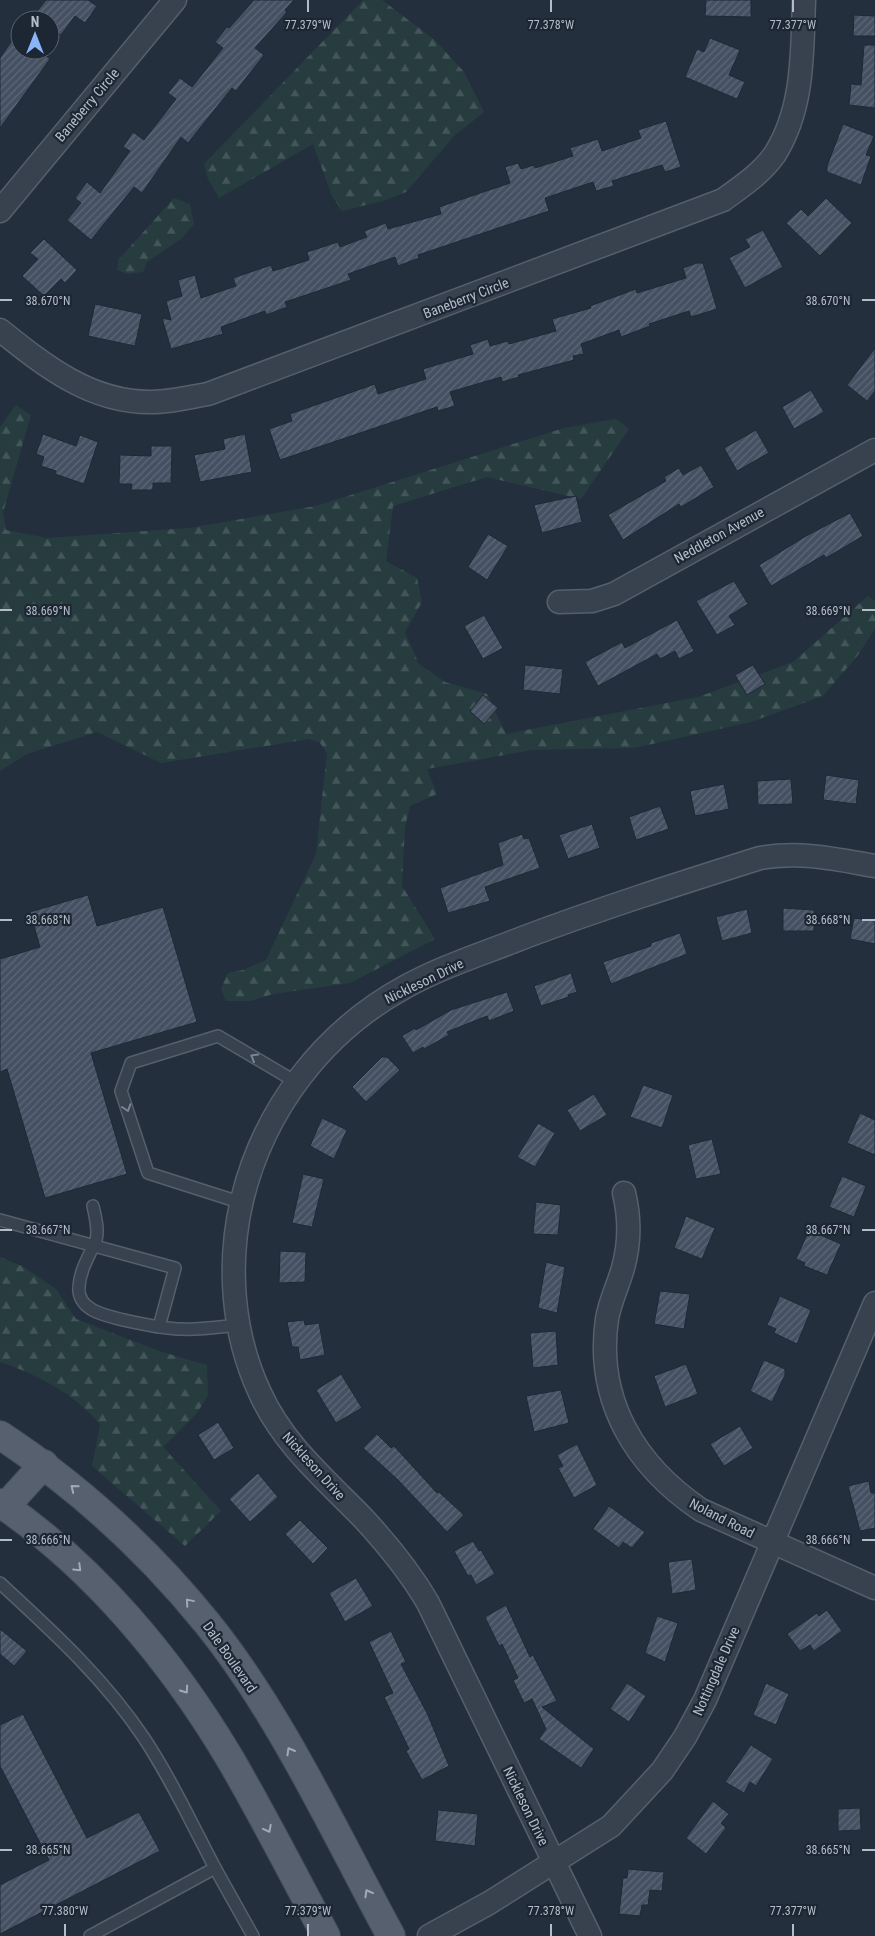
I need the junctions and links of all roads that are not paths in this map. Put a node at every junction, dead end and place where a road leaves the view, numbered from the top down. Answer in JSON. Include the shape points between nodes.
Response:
{"nodes":[{"id":1,"x":175,"y":0,"type":"edge"},
{"id":2,"x":804,"y":0,"type":"edge"},
{"id":3,"x":0,"y":211,"type":"edge"},
{"id":4,"x":0,"y":330,"type":"edge"},
{"id":5,"x":875,"y":450,"type":"edge"},
{"id":6,"x":559,"y":602,"type":"dead end"},
{"id":7,"x":875,"y":866,"type":"edge"},
{"id":8,"x":296,"y":1082,"type":"junction"},
{"id":9,"x":624,"y":1193,"type":"dead end"},
{"id":10,"x":242,"y":1203,"type":"junction"},
{"id":11,"x":92,"y":1206,"type":"dead end"},
{"id":12,"x":0,"y":1220,"type":"edge"},
{"id":13,"x":93,"y":1245,"type":"junction"},
{"id":14,"x":875,"y":1303,"type":"edge"},
{"id":15,"x":238,"y":1325,"type":"junction"},
{"id":16,"x":159,"y":1327,"type":"junction"},
{"id":17,"x":0,"y":1435,"type":"edge"},
{"id":18,"x":44,"y":1464,"type":"junction"},
{"id":19,"x":2,"y":1508,"type":"edge"},
{"id":20,"x":773,"y":1544,"type":"junction"},
{"id":21,"x":0,"y":1582,"type":"edge"},
{"id":22,"x":875,"y":1588,"type":"edge"},
{"id":23,"x":554,"y":1864,"type":"junction"},
{"id":24,"x":215,"y":1868,"type":"junction"},
{"id":25,"x":90,"y":1936,"type":"edge"},
{"id":26,"x":253,"y":1936,"type":"edge"},
{"id":27,"x":326,"y":1936,"type":"edge"},
{"id":28,"x":391,"y":1936,"type":"edge"},
{"id":29,"x":429,"y":1936,"type":"edge"},
{"id":30,"x":590,"y":1936,"type":"edge"}],
"edges":[{"from":1,"to":3,"type":"street","name":"Baneberry Circle"},
{"from":2,"to":4,"type":"street","name":"Baneberry Circle","via":[[800,83],[790,123],[774,155],[755,176],[723,200],[208,394],[153,402],[127,401],[93,391],[50,369]]},
{"from":5,"to":6,"type":"street","name":"Neddleton Avenue","via":[[614,594],[592,601]]},
{"from":7,"to":8,"type":"street","name":"Nickleson Drive","via":[[807,854],[767,857],[562,923],[440,970],[398,991],[341,1033]]},
{"from":8,"to":10,"type":"street","name":"Nickleson Drive","via":[[276,1111],[257,1151]]},
{"from":8,"to":10,"type":"lane","one_way":true,"via":[[218,1036],[131,1063],[122,1092],[148,1173]]},
{"from":9,"to":20,"type":"street","name":"Noland Road","via":[[629,1226],[628,1246],[607,1320],[605,1348],[613,1399],[623,1426],[655,1474],[677,1494],[701,1510]]},
{"from":10,"to":15,"type":"street","name":"Nickleson Drive","via":[[234,1253]]},
{"from":11,"to":13,"type":"lane","via":[[97,1227]]},
{"from":12,"to":13,"type":"lane"},
{"from":13,"to":16,"type":"lane","via":[[86,1257],[79,1286],[84,1304],[92,1310]]},
{"from":13,"to":16,"type":"lane","via":[[175,1268]]},
{"from":14,"to":20,"type":"street","name":"Nottingdale Drive"},
{"from":15,"to":16,"type":"lane","via":[[206,1329]]},
{"from":15,"to":23,"type":"street","name":"Nickleson Drive","via":[[247,1361],[277,1425],[294,1448],[392,1550],[414,1579]]},
{"from":17,"to":18,"type":"main road","name":"Dale Boulevard"},
{"from":18,"to":19,"type":"main road"},
{"from":28,"to":18,"type":"main road","name":"Dale Boulevard","one_way":true,"via":[[263,1703],[208,1624],[167,1576],[113,1522]]},
{"from":19,"to":27,"type":"main road","one_way":true,"via":[[59,1550],[103,1591],[186,1691],[229,1757]]},
{"from":20,"to":22,"type":"street","name":"Noland Road"},
{"from":20,"to":23,"type":"street","name":"Nottingdale Drive","via":[[705,1700],[662,1771],[616,1820]]},
{"from":21,"to":24,"type":"lane","via":[[56,1634],[112,1695],[162,1767]]},
{"from":23,"to":29,"type":"street","name":"Nottingdale Drive"},
{"from":23,"to":30,"type":"street","name":"Nickleson Drive"},
{"from":24,"to":25,"type":"lane"},
{"from":24,"to":26,"type":"lane"}]}
